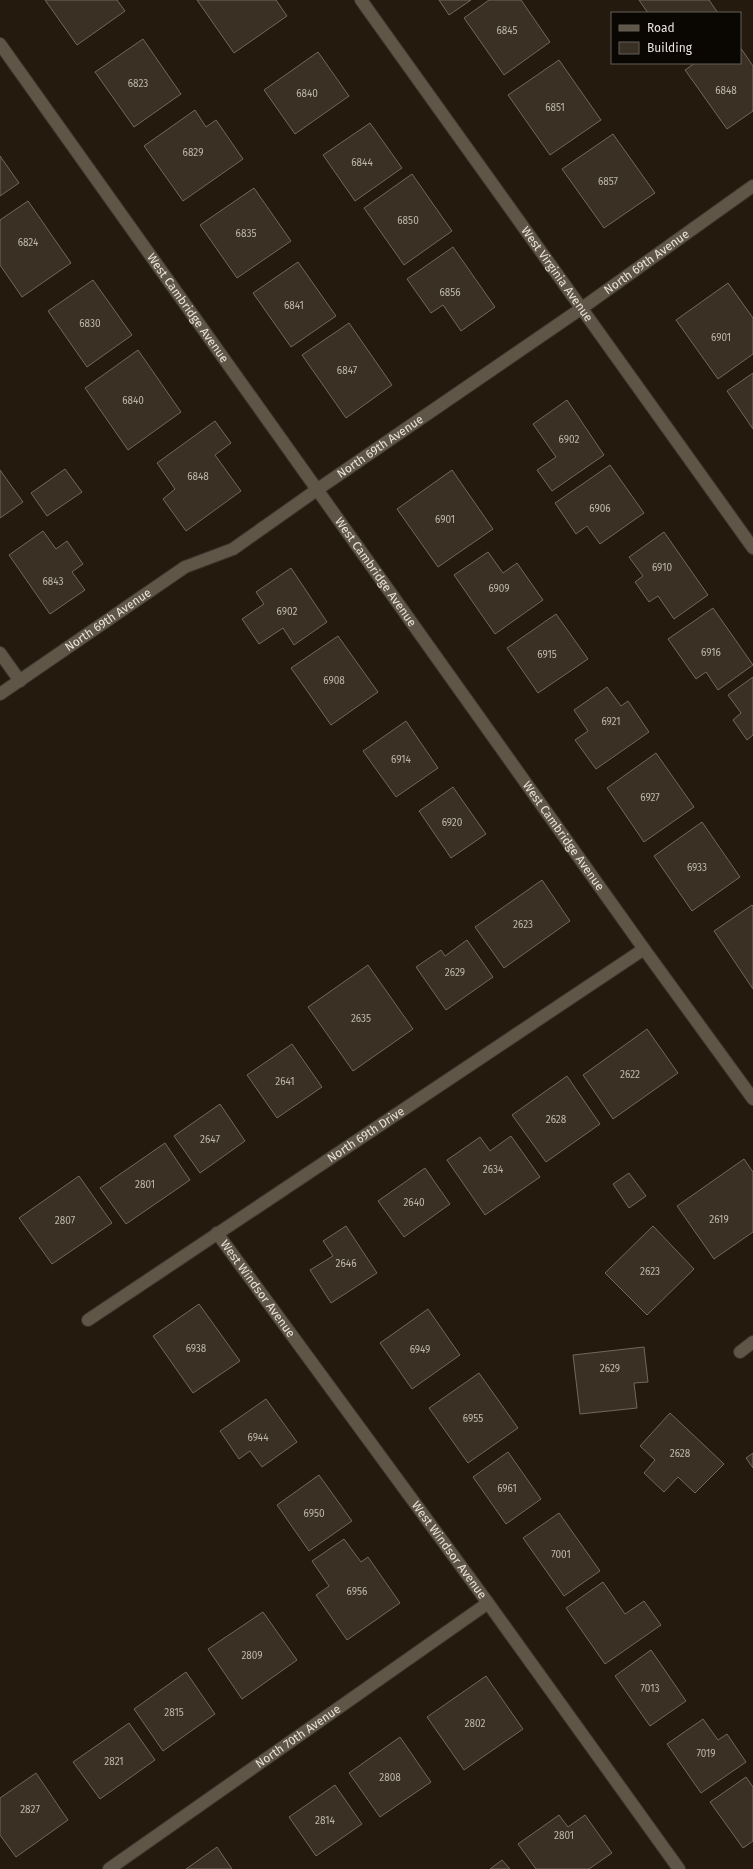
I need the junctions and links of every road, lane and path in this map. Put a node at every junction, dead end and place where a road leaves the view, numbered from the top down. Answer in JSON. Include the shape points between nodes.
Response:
{"nodes":[{"id":1,"x":360,"y":0,"type":"edge"},
{"id":2,"x":0,"y":44,"type":"edge"},
{"id":3,"x":753,"y":186,"type":"edge"},
{"id":4,"x":582,"y":308,"type":"junction"},
{"id":5,"x":318,"y":489,"type":"junction"},
{"id":6,"x":753,"y":548,"type":"edge"},
{"id":7,"x":0,"y":653,"type":"edge"},
{"id":8,"x":20,"y":680,"type":"junction"},
{"id":9,"x":0,"y":694,"type":"edge"},
{"id":10,"x":644,"y":949,"type":"junction"},
{"id":11,"x":753,"y":1098,"type":"edge"},
{"id":12,"x":217,"y":1233,"type":"junction"},
{"id":13,"x":88,"y":1320,"type":"dead end"},
{"id":14,"x":753,"y":1342,"type":"edge"},
{"id":15,"x":740,"y":1352,"type":"dead end"},
{"id":16,"x":488,"y":1603,"type":"junction"},
{"id":17,"x":109,"y":1869,"type":"edge"},
{"id":18,"x":679,"y":1869,"type":"edge"}],
"edges":[{"from":1,"to":4,"type":"street","name":"West Virginia Avenue"},
{"from":2,"to":5,"type":"street","name":"West Cambridge Avenue"},
{"from":3,"to":4,"type":"street","name":"North 69th Avenue"},
{"from":4,"to":5,"type":"street","name":"North 69th Avenue"},
{"from":4,"to":6,"type":"street","name":"West Virginia Avenue"},
{"from":5,"to":8,"type":"street","name":"North 69th Avenue","via":[[233,549],[185,567]]},
{"from":5,"to":10,"type":"street","name":"West Cambridge Avenue"},
{"from":7,"to":8,"type":"street"},
{"from":8,"to":9,"type":"street","name":"North 69th Avenue"},
{"from":10,"to":11,"type":"street","name":"West Cambridge Avenue"},
{"from":10,"to":12,"type":"street","name":"North 69th Drive"},
{"from":12,"to":13,"type":"street","name":"North 69th Drive"},
{"from":12,"to":16,"type":"street","name":"West Windsor Avenue"},
{"from":14,"to":15,"type":"street"},
{"from":16,"to":17,"type":"street","name":"North 70th Avenue"},
{"from":16,"to":18,"type":"street","name":"West Windsor Avenue"}]}
